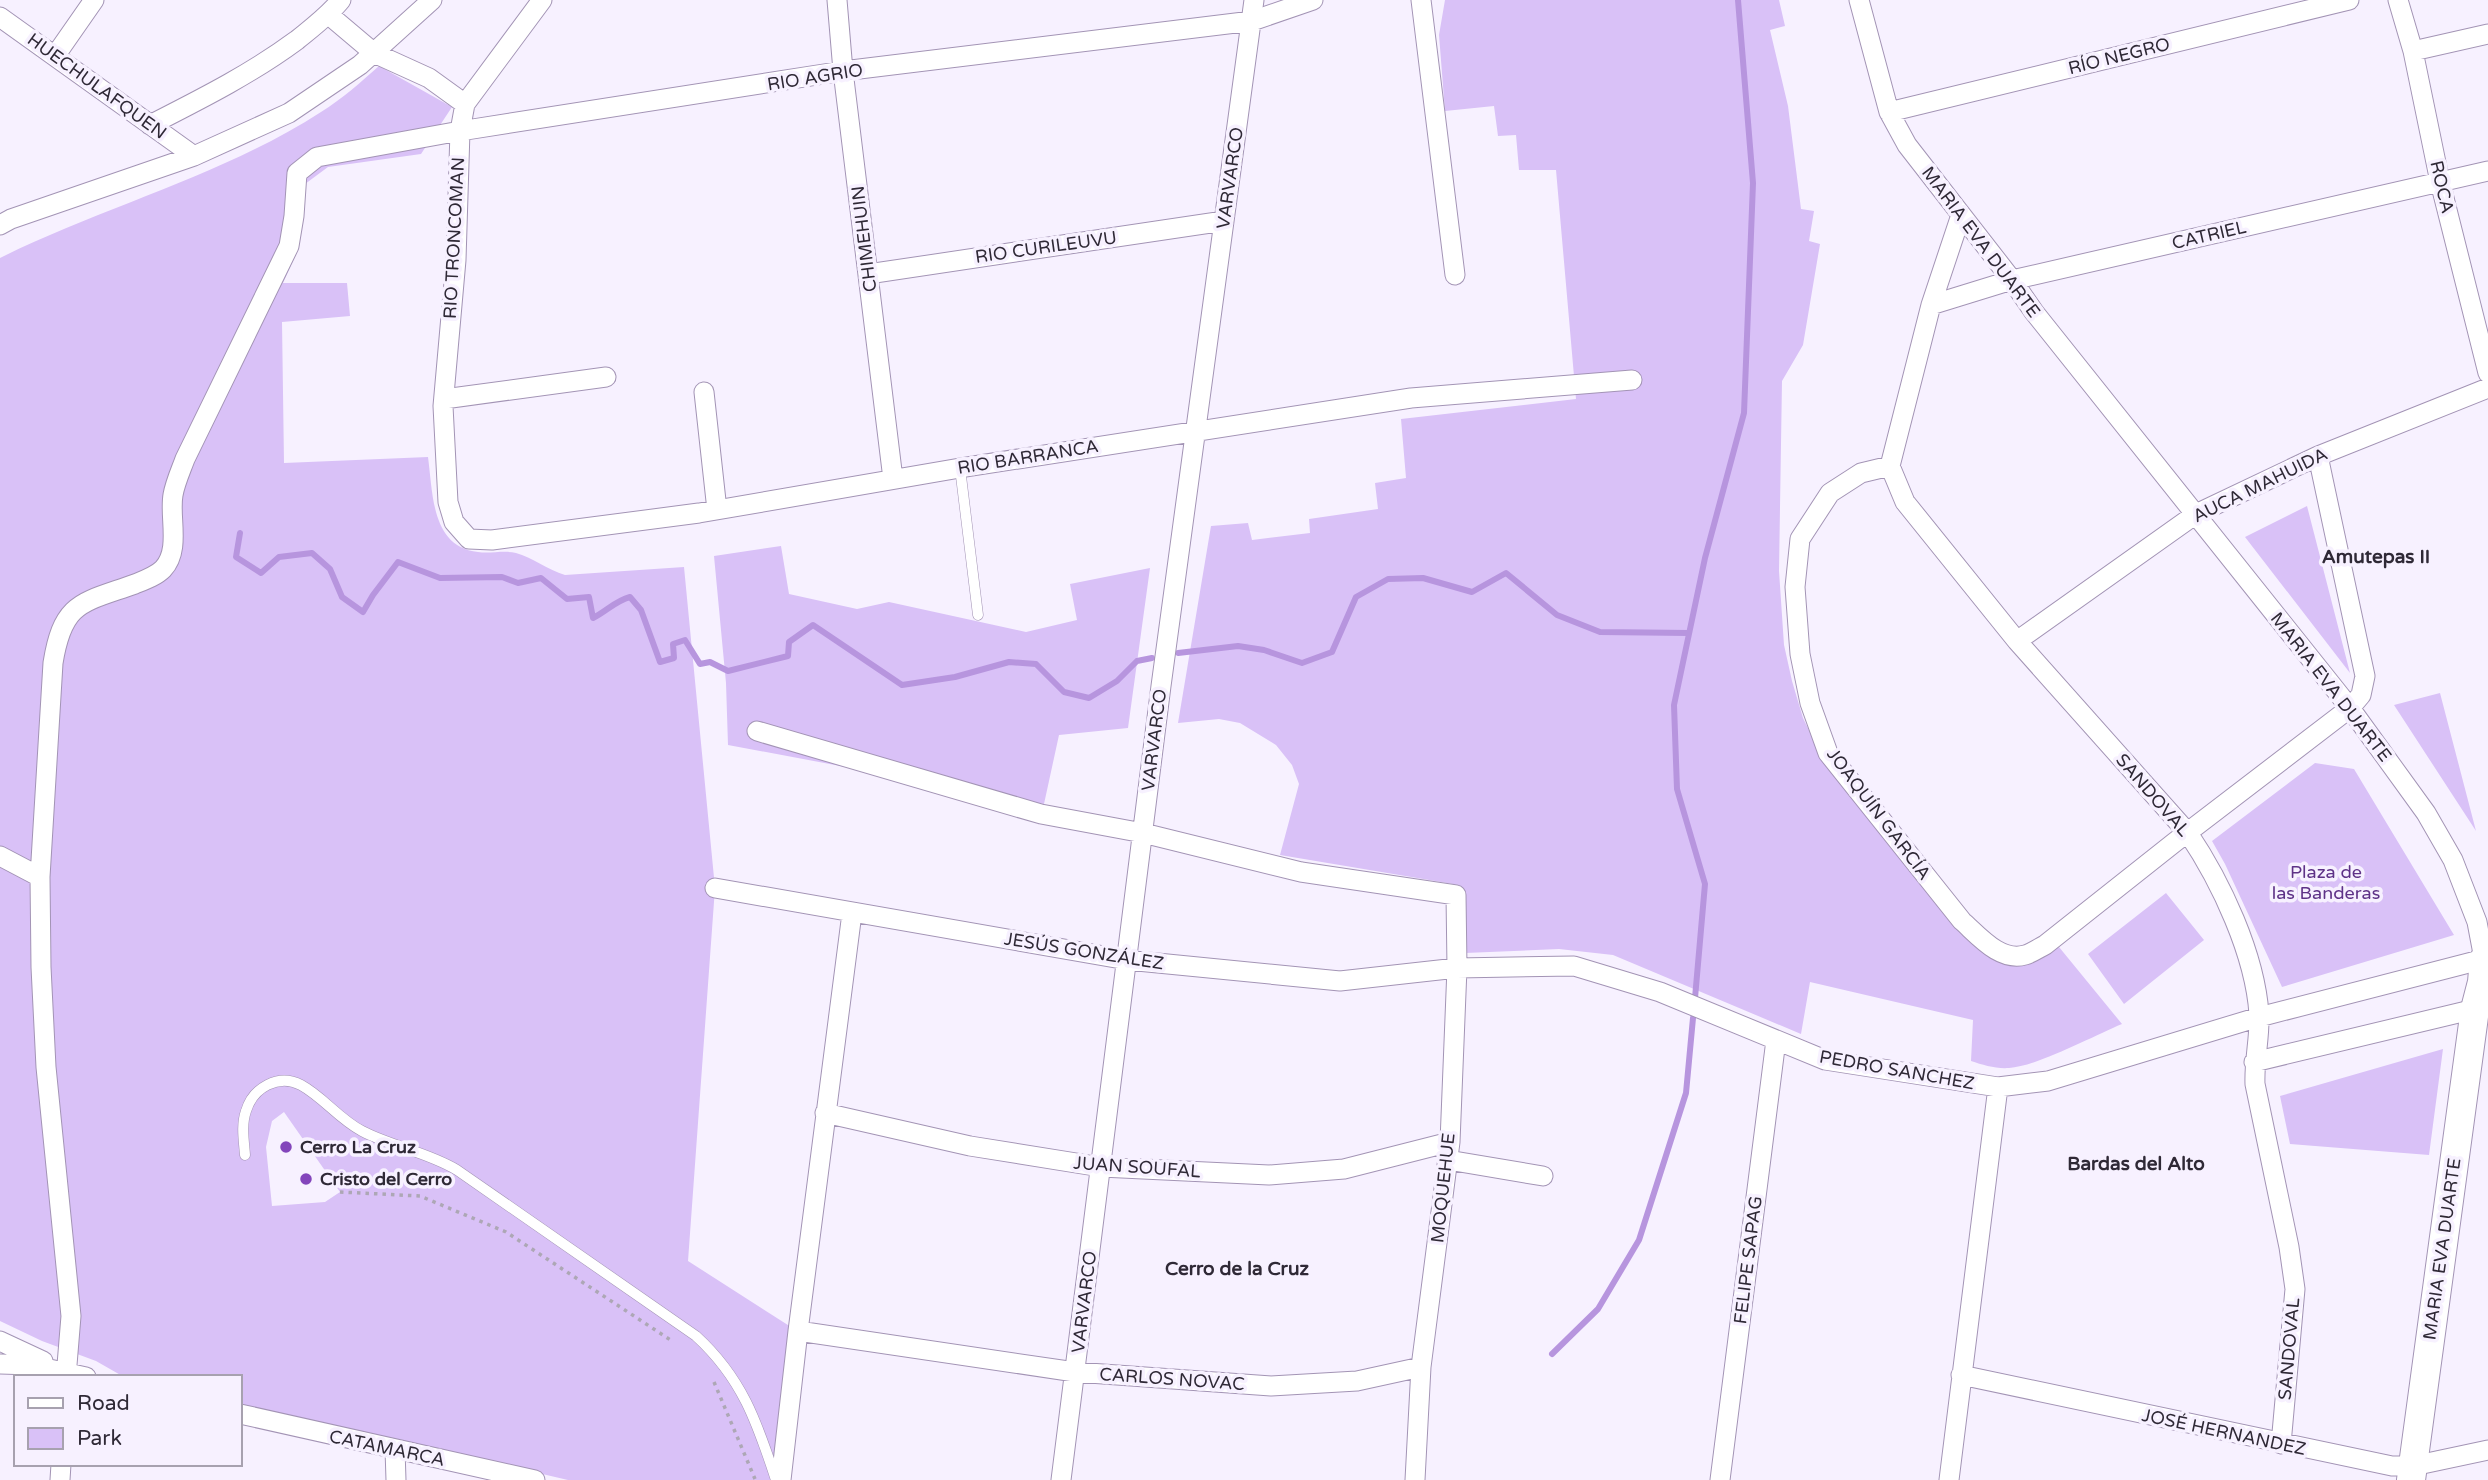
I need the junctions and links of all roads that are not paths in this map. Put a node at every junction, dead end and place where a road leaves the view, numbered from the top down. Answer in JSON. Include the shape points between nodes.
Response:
{"nodes":[{"id":1,"x":94,"y":0,"type":"edge"},
{"id":2,"x":432,"y":0,"type":"edge"},
{"id":3,"x":542,"y":0,"type":"edge"},
{"id":4,"x":837,"y":0,"type":"edge"},
{"id":5,"x":1254,"y":0,"type":"edge"},
{"id":6,"x":1313,"y":0,"type":"edge"},
{"id":7,"x":1421,"y":0,"type":"edge"},
{"id":8,"x":1859,"y":0,"type":"edge"},
{"id":9,"x":2349,"y":0,"type":"edge"},
{"id":10,"x":2398,"y":0,"type":"edge"},
{"id":11,"x":335,"y":7,"type":"edge"},
{"id":12,"x":0,"y":17,"type":"edge"},
{"id":13,"x":1252,"y":21,"type":"junction"},
{"id":14,"x":2488,"y":34,"type":"edge"},
{"id":15,"x":2413,"y":51,"type":"junction"},
{"id":16,"x":374,"y":53,"type":"junction"},
{"id":17,"x":55,"y":56,"type":"junction"},
{"id":18,"x":843,"y":71,"type":"junction"},
{"id":19,"x":466,"y":104,"type":"junction"},
{"id":20,"x":1889,"y":112,"type":"junction"},
{"id":21,"x":150,"y":125,"type":"junction"},
{"id":22,"x":460,"y":131,"type":"junction"},
{"id":23,"x":194,"y":156,"type":"junction"},
{"id":24,"x":2488,"y":171,"type":"edge"},
{"id":25,"x":2440,"y":182,"type":"junction"},
{"id":26,"x":1961,"y":215,"type":"junction"},
{"id":27,"x":1224,"y":221,"type":"junction"},
{"id":28,"x":0,"y":225,"type":"edge"},
{"id":29,"x":868,"y":274,"type":"junction"},
{"id":30,"x":1455,"y":275,"type":"dead end"},
{"id":31,"x":2012,"y":280,"type":"junction"},
{"id":32,"x":1931,"y":305,"type":"junction"},
{"id":33,"x":2488,"y":373,"type":"edge"},
{"id":34,"x":606,"y":377,"type":"dead end"},
{"id":35,"x":1632,"y":380,"type":"dead end"},
{"id":36,"x":2488,"y":388,"type":"edge"},
{"id":37,"x":704,"y":392,"type":"dead end"},
{"id":38,"x":443,"y":399,"type":"junction"},
{"id":39,"x":1196,"y":430,"type":"junction"},
{"id":40,"x":2318,"y":456,"type":"junction"},
{"id":41,"x":1890,"y":466,"type":"junction"},
{"id":42,"x":960,"y":468,"type":"junction"},
{"id":43,"x":893,"y":479,"type":"junction"},
{"id":44,"x":448,"y":502,"type":"joint"},
{"id":45,"x":717,"y":510,"type":"junction"},
{"id":46,"x":2196,"y":514,"type":"junction"},
{"id":47,"x":978,"y":615,"type":"dead end"},
{"id":48,"x":2017,"y":641,"type":"junction"},
{"id":49,"x":2350,"y":708,"type":"junction"},
{"id":50,"x":757,"y":731,"type":"dead end"},
{"id":51,"x":1143,"y":833,"type":"junction"},
{"id":52,"x":2188,"y":833,"type":"junction"},
{"id":53,"x":0,"y":856,"type":"edge"},
{"id":54,"x":40,"y":877,"type":"junction"},
{"id":55,"x":715,"y":888,"type":"dead end"},
{"id":56,"x":852,"y":913,"type":"junction"},
{"id":57,"x":2486,"y":958,"type":"edge"},
{"id":58,"x":1127,"y":960,"type":"junction"},
{"id":59,"x":1457,"y":968,"type":"junction"},
{"id":60,"x":2482,"y":1007,"type":"edge"},
{"id":61,"x":2259,"y":1017,"type":"junction"},
{"id":62,"x":1776,"y":1040,"type":"junction"},
{"id":63,"x":2254,"y":1062,"type":"junction"},
{"id":64,"x":1998,"y":1087,"type":"junction"},
{"id":65,"x":825,"y":1113,"type":"junction"},
{"id":66,"x":1449,"y":1151,"type":"junction"},
{"id":67,"x":245,"y":1155,"type":"dead end"},
{"id":68,"x":1101,"y":1167,"type":"junction"},
{"id":69,"x":1543,"y":1176,"type":"dead end"},
{"id":70,"x":798,"y":1331,"type":"junction"},
{"id":71,"x":0,"y":1341,"type":"edge"},
{"id":72,"x":0,"y":1364,"type":"edge"},
{"id":73,"x":1422,"y":1367,"type":"junction"},
{"id":74,"x":1075,"y":1372,"type":"junction"},
{"id":75,"x":66,"y":1374,"type":"edge"},
{"id":76,"x":1961,"y":1375,"type":"junction"},
{"id":77,"x":242,"y":1414,"type":"edge"},
{"id":78,"x":2281,"y":1444,"type":"junction"},
{"id":79,"x":395,"y":1449,"type":"junction"},
{"id":80,"x":2488,"y":1450,"type":"edge"},
{"id":81,"x":2412,"y":1473,"type":"edge"},
{"id":82,"x":396,"y":1480,"type":"edge"},
{"id":83,"x":535,"y":1480,"type":"edge"},
{"id":84,"x":775,"y":1480,"type":"edge"},
{"id":85,"x":781,"y":1480,"type":"edge"},
{"id":86,"x":1062,"y":1480,"type":"edge"},
{"id":87,"x":1415,"y":1480,"type":"edge"},
{"id":88,"x":1720,"y":1480,"type":"edge"},
{"id":89,"x":1949,"y":1480,"type":"edge"}],
"edges":[{"from":1,"to":17,"type":"street"},
{"from":2,"to":16,"type":"street"},
{"from":3,"to":19,"type":"street","name":"RIO TRONCOMAN"},
{"from":4,"to":18,"type":"street","name":"CHIMEHUIN"},
{"from":5,"to":13,"type":"street","name":"VARVARCO"},
{"from":6,"to":13,"type":"street","name":"RIO AGRIO"},
{"from":7,"to":30,"type":"street"},
{"from":8,"to":20,"type":"street","name":"MARIA EVA DUARTE"},
{"from":9,"to":20,"type":"street","name":"RÍO NEGRO"},
{"from":10,"to":15,"type":"street","name":"ROCA"},
{"from":11,"to":16,"type":"street"},
{"from":11,"to":21,"type":"street","via":[[276,56]]},
{"from":12,"to":17,"type":"street","name":"HUECHULAFQUEN"},
{"from":13,"to":18,"type":"street","name":"RIO AGRIO"},
{"from":13,"to":27,"type":"street","name":"VARVARCO"},
{"from":14,"to":15,"type":"street"},
{"from":15,"to":25,"type":"street","name":"ROCA"},
{"from":16,"to":19,"type":"street","via":[[429,78]]},
{"from":16,"to":23,"type":"street","via":[[289,113]]},
{"from":17,"to":21,"type":"street","name":"HUECHULAFQUEN"},
{"from":18,"to":22,"type":"street","name":"RIO AGRIO"},
{"from":18,"to":29,"type":"street","name":"CHIMEHUIN"},
{"from":19,"to":22,"type":"street","name":"RIO TRONCOMAN"},
{"from":20,"to":26,"type":"street","name":"MARIA EVA DUARTE","via":[[1907,145]]},
{"from":21,"to":23,"type":"street","name":"HUECHULAFQUEN"},
{"from":22,"to":38,"type":"street","name":"RIO TRONCOMAN","via":[[456,260]]},
{"from":22,"to":54,"type":"street","name":"RIO AGRIO","via":[[317,157],[297,173],[289,246],[185,459],[173,496],[173,546],[165,568],[149,579],[82,603],[58,633]]},
{"from":23,"to":28,"type":"street"},
{"from":24,"to":25,"type":"street","name":"CATRIEL"},
{"from":25,"to":31,"type":"street","name":"CATRIEL"},
{"from":25,"to":33,"type":"street","name":"ROCA"},
{"from":26,"to":31,"type":"street","name":"MARIA EVA DUARTE"},
{"from":26,"to":32,"type":"street"},
{"from":27,"to":29,"type":"street","name":"RIO CURILEUVU"},
{"from":27,"to":39,"type":"street","name":"VARVARCO"},
{"from":29,"to":43,"type":"street","name":"CHIMEHUIN"},
{"from":31,"to":32,"type":"street","name":"CATRIEL"},
{"from":31,"to":46,"type":"street","name":"MARIA EVA DUARTE"},
{"from":32,"to":41,"type":"street"},
{"from":34,"to":38,"type":"street"},
{"from":35,"to":39,"type":"street","name":"RIO BARRANCA","via":[[1411,398]]},
{"from":36,"to":40,"type":"street","name":"AUCA MAHUIDA"},
{"from":37,"to":45,"type":"street"},
{"from":38,"to":44,"type":"street","name":"RIO TRONCOMAN"},
{"from":39,"to":42,"type":"street","name":"RIO BARRANCA"},
{"from":39,"to":51,"type":"street","name":"VARVARCO"},
{"from":40,"to":46,"type":"street","name":"AUCA MAHUIDA"},
{"from":40,"to":49,"type":"street","via":[[2365,676],[2361,695]]},
{"from":41,"to":48,"type":"street","name":"SANDOVAL","via":[[1905,502]]},
{"from":41,"to":52,"type":"street","name":"JOAQUÍN GARCÍA","via":[[1861,473],[1830,493],[1800,539],[1795,587],[1800,653],[1810,703],[1828,753],[1962,921],[2006,955],[2023,956],[2045,945]]},
{"from":42,"to":43,"type":"street","name":"RIO BARRANCA"},
{"from":42,"to":47,"type":"lane"},
{"from":43,"to":45,"type":"street","name":"RIO BARRANCA"},
{"from":44,"to":45,"type":"street","name":"RIO BARRANCA","via":[[454,522],[469,539],[492,540]]},
{"from":46,"to":48,"type":"street","name":"AUCA MAHUIDA"},
{"from":46,"to":49,"type":"street","name":"MARIA EVA DUARTE"},
{"from":48,"to":52,"type":"street","name":"SANDOVAL"},
{"from":49,"to":52,"type":"street"},
{"from":49,"to":57,"type":"street","name":"MARIA EVA DUARTE","via":[[2426,813],[2453,860]]},
{"from":50,"to":51,"type":"street","via":[[1041,814]]},
{"from":51,"to":58,"type":"street","name":"VARVARCO"},
{"from":51,"to":59,"type":"street","name":"MOQUEHUE","via":[[1301,872],[1456,895]]},
{"from":52,"to":61,"type":"street","name":"SANDOVAL","via":[[2208,863],[2243,944],[2254,975]]},
{"from":53,"to":54,"type":"street"},
{"from":54,"to":75,"type":"street","via":[[46,1067],[71,1316]]},
{"from":55,"to":56,"type":"street","name":"JESÚS GONZÁLEZ"},
{"from":56,"to":58,"type":"street","name":"JESÚS GONZÁLEZ"},
{"from":56,"to":65,"type":"street"},
{"from":57,"to":60,"type":"main road","name":"MARIA EVA DUARTE"},
{"from":57,"to":61,"type":"street","name":"PEDRO SANCHEZ"},
{"from":58,"to":59,"type":"street","name":"JESÚS GONZÁLEZ","via":[[1340,981]]},
{"from":58,"to":68,"type":"street","name":"VARVARCO"},
{"from":59,"to":62,"type":"street","name":"PEDRO SANCHEZ","via":[[1574,966],[1660,992]]},
{"from":59,"to":66,"type":"street","name":"MOQUEHUE"},
{"from":60,"to":63,"type":"street"},
{"from":60,"to":81,"type":"main road","name":"MARIA EVA DUARTE"},
{"from":61,"to":63,"type":"street","name":"SANDOVAL"},
{"from":61,"to":64,"type":"street","name":"PEDRO SANCHEZ","via":[[2048,1081]]},
{"from":62,"to":64,"type":"street","name":"PEDRO SANCHEZ","via":[[1825,1060]]},
{"from":62,"to":88,"type":"street","name":"FELIPE SAPAG"},
{"from":63,"to":78,"type":"street","name":"SANDOVAL","via":[[2295,1289]]},
{"from":64,"to":76,"type":"street"},
{"from":65,"to":68,"type":"street","name":"JUAN SOUFAL","via":[[970,1146]]},
{"from":65,"to":70,"type":"street"},
{"from":66,"to":68,"type":"street","name":"JUAN SOUFAL","via":[[1344,1169],[1269,1175]]},
{"from":66,"to":69,"type":"street"},
{"from":66,"to":73,"type":"street","name":"MOQUEHUE"},
{"from":67,"to":84,"type":"lane","via":[[244,1119],[253,1097],[262,1087],[286,1081],[300,1085],[365,1133],[457,1170],[712,1351],[743,1392]]},
{"from":68,"to":74,"type":"street","name":"VARVARCO"},
{"from":70,"to":74,"type":"street","name":"CARLOS NOVAC"},
{"from":70,"to":85,"type":"street"},
{"from":71,"to":75,"type":"street"},
{"from":72,"to":75,"type":"street","via":[[31,1365]]},
{"from":73,"to":74,"type":"street","name":"CARLOS NOVAC","via":[[1357,1381],[1271,1386]]},
{"from":73,"to":87,"type":"street","name":"MOQUEHUE"},
{"from":74,"to":86,"type":"street","name":"VARVARCO"},
{"from":76,"to":78,"type":"street","name":"JOSÉ HERNANDEZ"},
{"from":76,"to":89,"type":"street"},
{"from":77,"to":79,"type":"street","name":"CATAMARCA"},
{"from":78,"to":81,"type":"street","name":"JOSÉ HERNANDEZ"},
{"from":79,"to":82,"type":"street"},
{"from":79,"to":83,"type":"street","name":"CATAMARCA"},
{"from":80,"to":81,"type":"street","name":"JOSÉ HERNANDEZ"}]}
